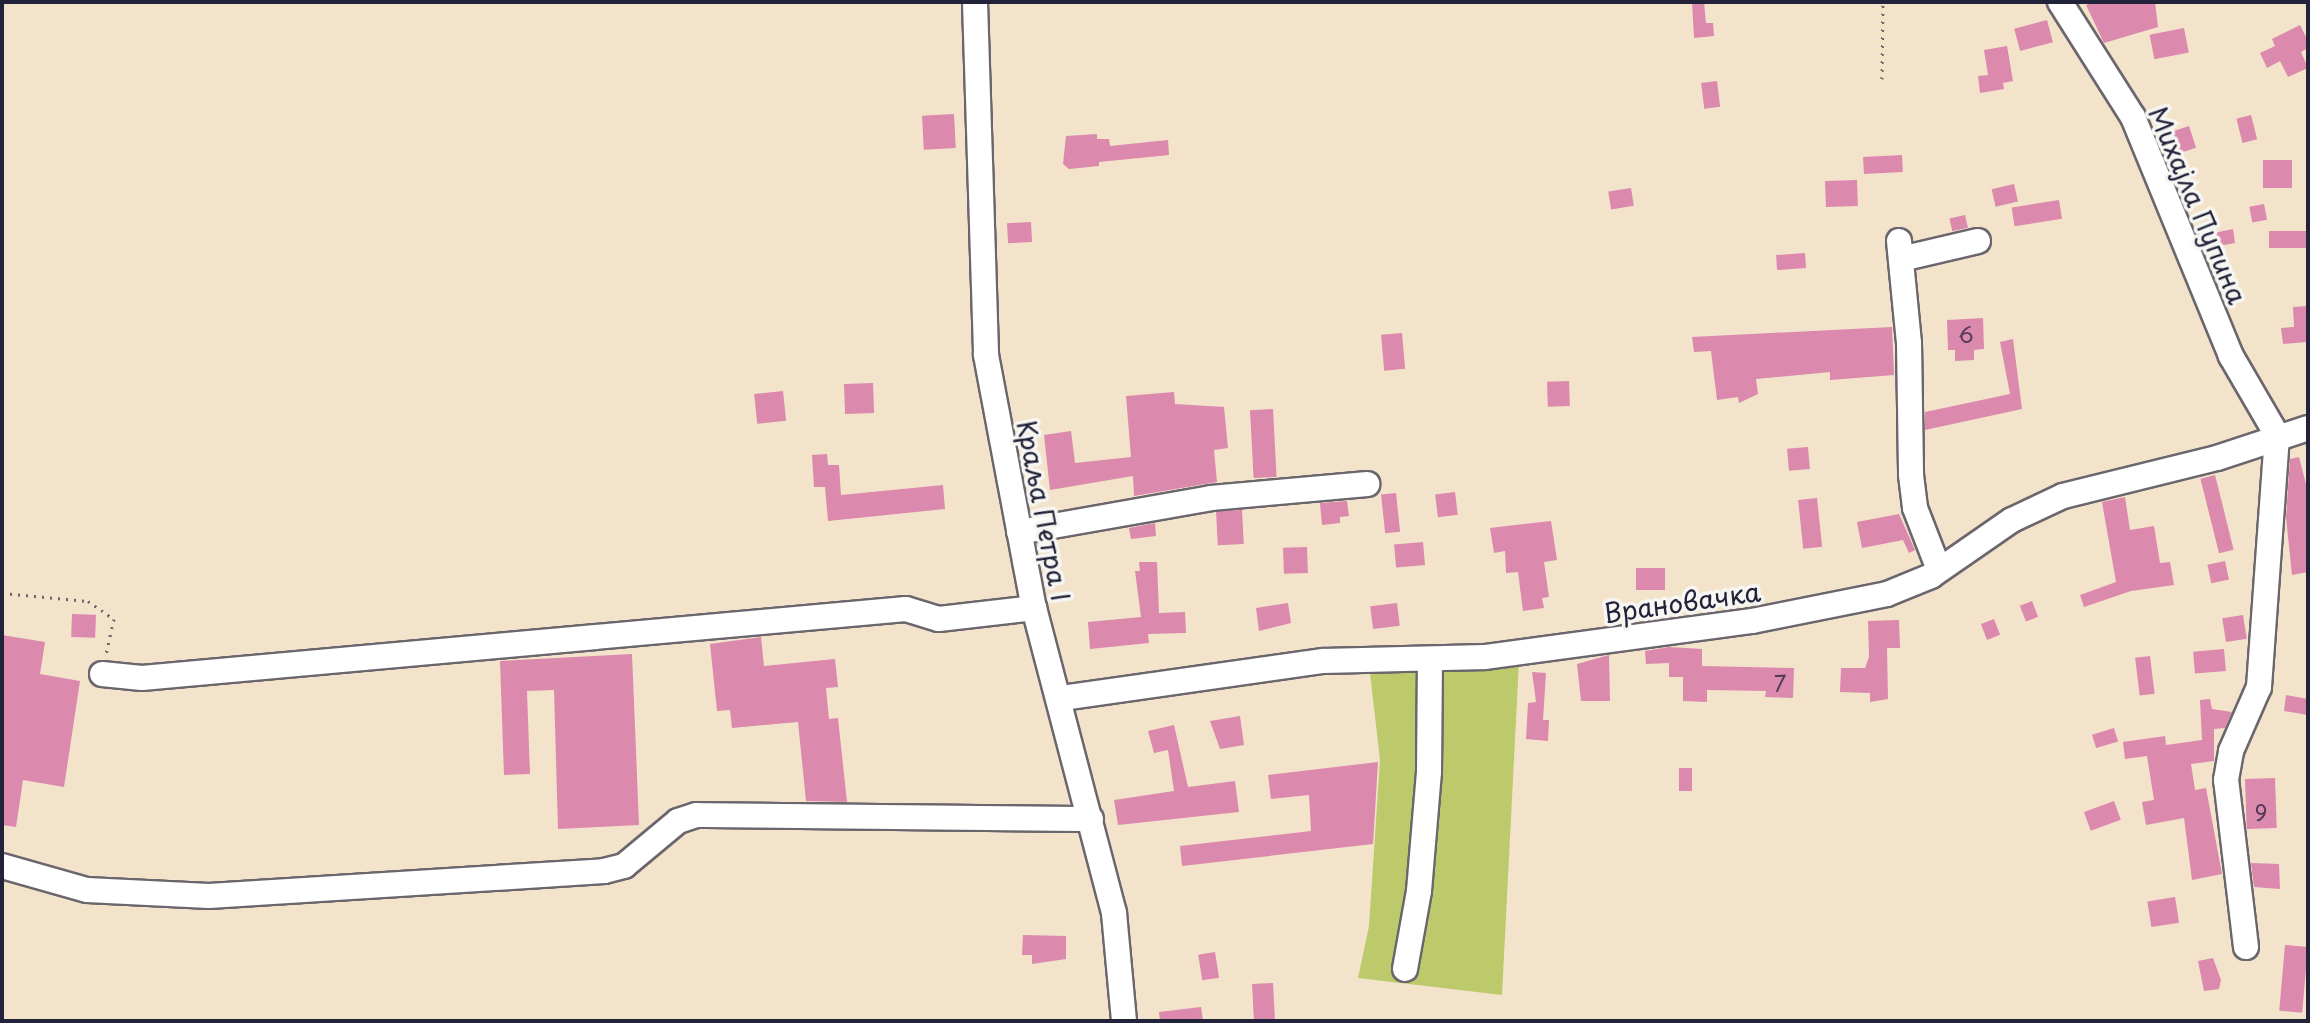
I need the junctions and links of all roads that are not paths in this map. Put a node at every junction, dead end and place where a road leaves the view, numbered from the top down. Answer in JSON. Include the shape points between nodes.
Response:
{"nodes":[{"id":1,"x":975,"y":2,"type":"edge"},
{"id":2,"x":2060,"y":2,"type":"edge"},
{"id":3,"x":1978,"y":241,"type":"dead end"},
{"id":4,"x":2308,"y":428,"type":"edge"},
{"id":5,"x":2277,"y":435,"type":"junction"},
{"id":6,"x":1367,"y":484,"type":"dead end"},
{"id":7,"x":1019,"y":532,"type":"junction"},
{"id":8,"x":1939,"y":570,"type":"junction"},
{"id":9,"x":1034,"y":608,"type":"junction"},
{"id":10,"x":1430,"y":661,"type":"junction"},
{"id":11,"x":102,"y":674,"type":"road end"},
{"id":12,"x":1062,"y":698,"type":"junction"},
{"id":13,"x":1091,"y":819,"type":"junction"},
{"id":14,"x":2,"y":866,"type":"edge"},
{"id":15,"x":2246,"y":947,"type":"dead end"},
{"id":16,"x":1405,"y":969,"type":"dead end"},
{"id":17,"x":1124,"y":1021,"type":"edge"}],
"edges":[{"from":1,"to":7,"type":"street","name":"Краља Петра I","via":[[986,355]]},
{"from":2,"to":5,"type":"street","name":"Михајла Пупина","via":[[2133,117],[2231,356]]},
{"from":3,"to":8,"type":"street","via":[[1900,250],[1915,508]]},
{"from":4,"to":5,"type":"street","name":"Врановачка"},
{"from":5,"to":8,"type":"street","name":"Врановачка","via":[[2217,458],[2063,496],[2012,520]]},
{"from":5,"to":15,"type":"street","via":[[2259,687],[2231,751],[2226,780]]},
{"from":6,"to":7,"type":"street","via":[[1211,498]]},
{"from":7,"to":9,"type":"street","name":"Краља Петра I"},
{"from":8,"to":10,"type":"street","name":"Врановачка","via":[[1887,594],[1752,621]]},
{"from":9,"to":11,"type":"street","via":[[939,619],[906,609],[142,678]]},
{"from":9,"to":12,"type":"street","name":"Краља Петра I"},
{"from":10,"to":12,"type":"street","name":"Врановачка","via":[[1323,661]]},
{"from":10,"to":16,"type":"street","via":[[1429,772],[1419,891]]},
{"from":12,"to":13,"type":"street","name":"Краља Петра I"},
{"from":13,"to":14,"type":"street","via":[[696,815],[678,821],[624,866],[604,871],[209,896],[87,890]]},
{"from":13,"to":17,"type":"street","name":"Краља Петра I","via":[[1114,913]]}]}
